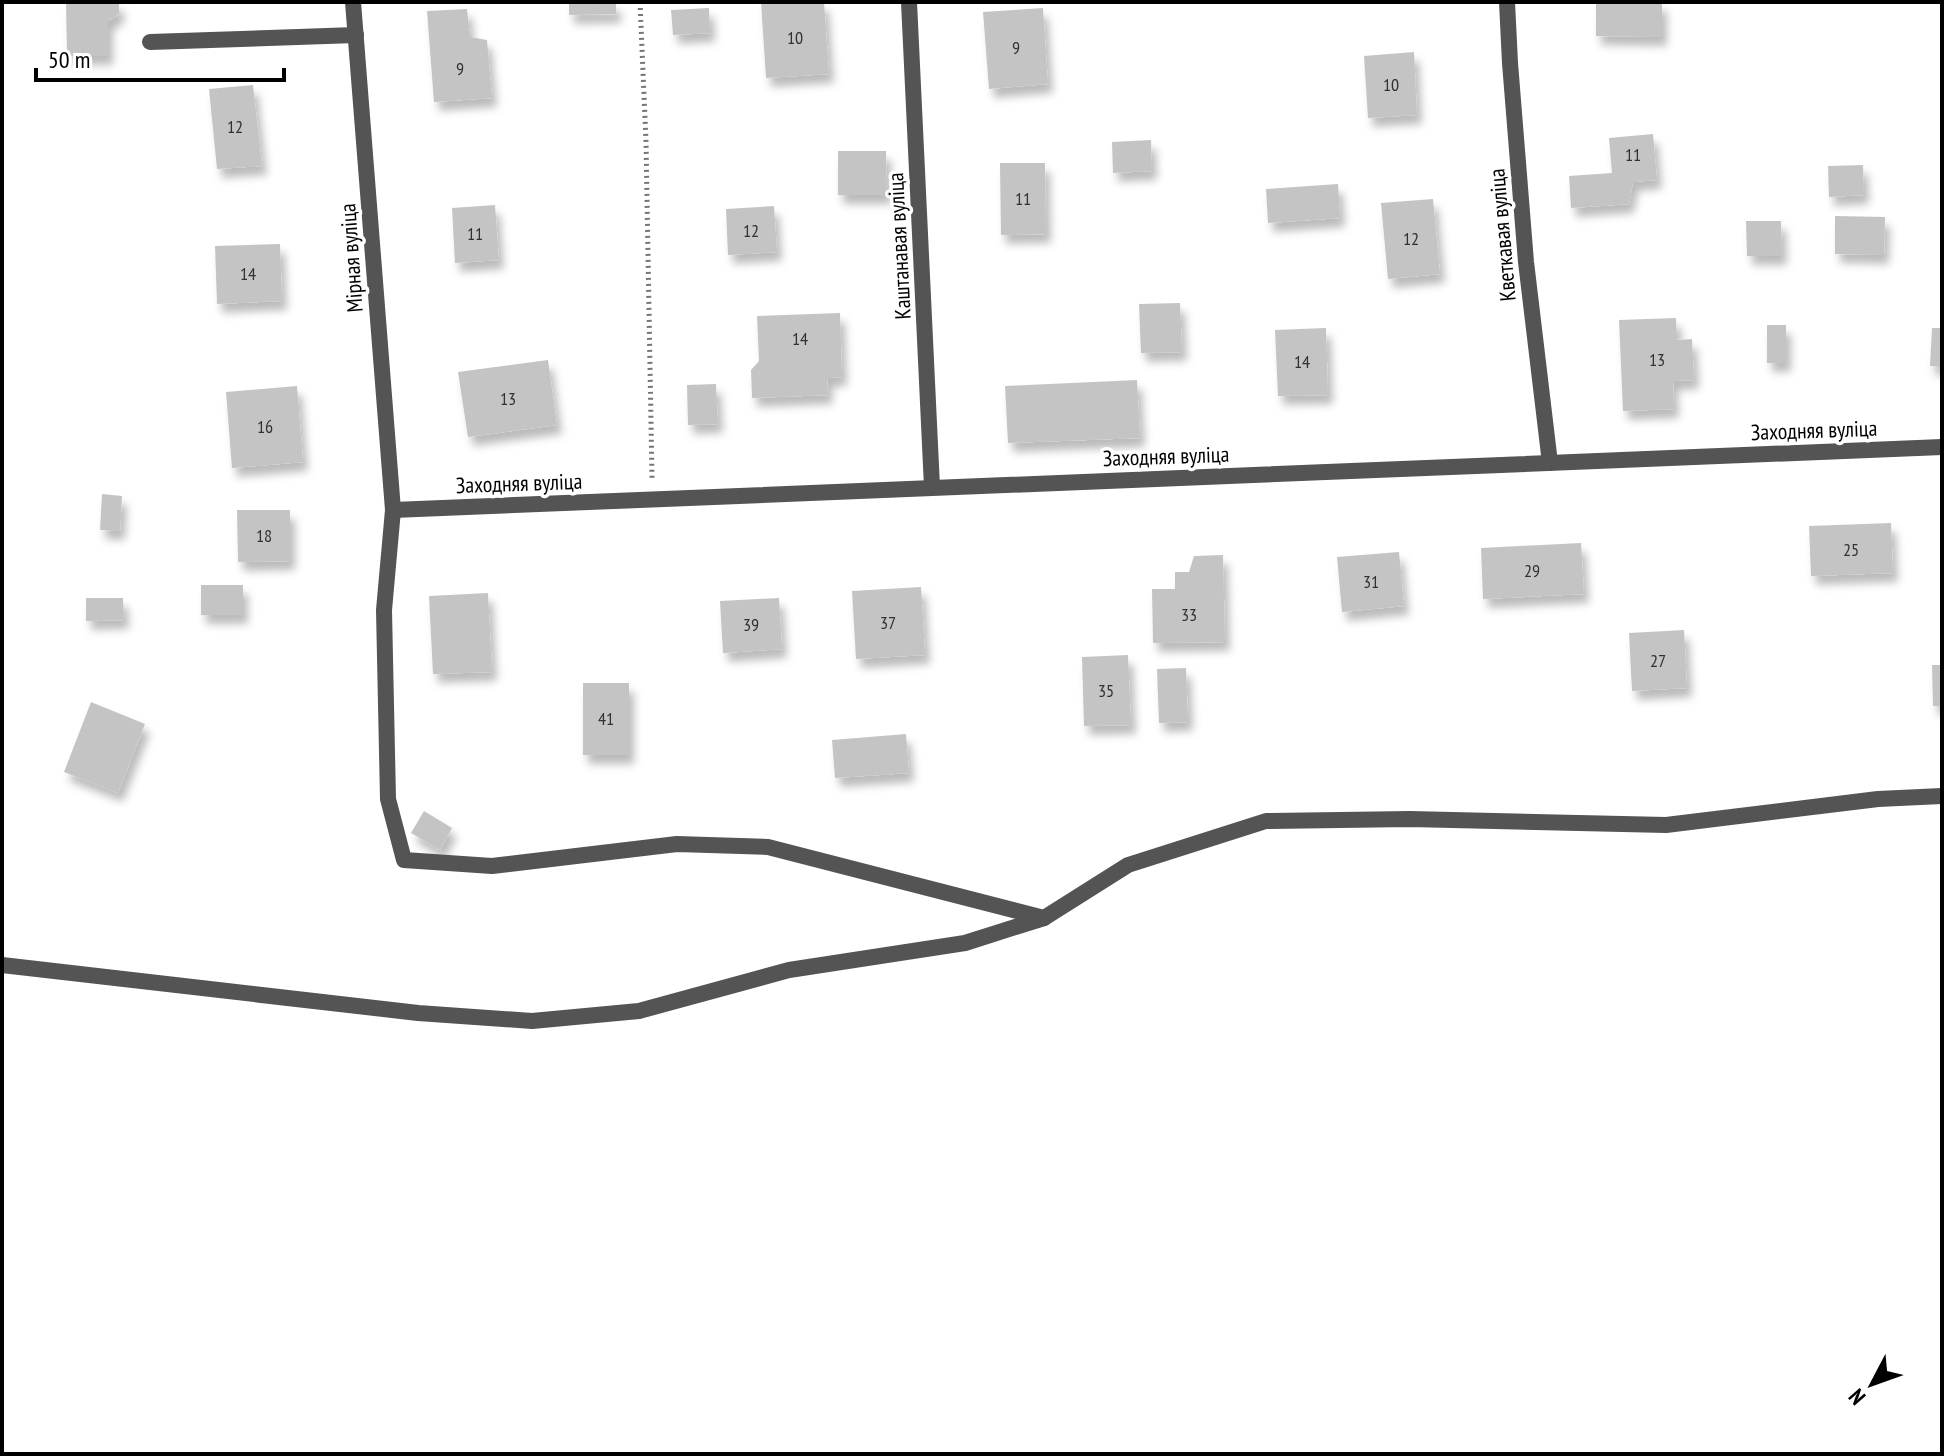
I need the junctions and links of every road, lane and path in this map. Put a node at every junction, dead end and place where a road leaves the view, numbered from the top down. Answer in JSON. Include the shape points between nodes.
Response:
{"nodes":[{"id":1,"x":353,"y":2,"type":"edge"},
{"id":2,"x":640,"y":2,"type":"edge"},
{"id":3,"x":909,"y":2,"type":"edge"},
{"id":4,"x":1507,"y":2,"type":"edge"},
{"id":5,"x":356,"y":35,"type":"junction"},
{"id":6,"x":150,"y":42,"type":"dead end"},
{"id":7,"x":1942,"y":447,"type":"edge"},
{"id":8,"x":1550,"y":463,"type":"junction"},
{"id":9,"x":932,"y":487,"type":"junction"},
{"id":10,"x":652,"y":499,"type":"junction"},
{"id":11,"x":393,"y":510,"type":"junction"},
{"id":12,"x":1942,"y":796,"type":"edge"},
{"id":13,"x":1044,"y":918,"type":"junction"},
{"id":14,"x":2,"y":965,"type":"edge"}],
"edges":[{"from":1,"to":5,"type":"street","name":"Мірная вуліца"},
{"from":2,"to":10,"type":"path"},
{"from":3,"to":9,"type":"street","name":"Каштанавая вуліца"},
{"from":4,"to":8,"type":"street","name":"Кветкавая вуліца","via":[[1526,262]]},
{"from":5,"to":6,"type":"street"},
{"from":5,"to":11,"type":"street","name":"Мірная вуліца"},
{"from":7,"to":8,"type":"street","name":"Заходняя вуліца"},
{"from":8,"to":9,"type":"street","name":"Заходняя вуліца"},
{"from":9,"to":10,"type":"street","name":"Заходняя вуліца"},
{"from":10,"to":11,"type":"street","name":"Заходняя вуліца"},
{"from":11,"to":13,"type":"street","name":"Мірная вуліца","via":[[384,610],[388,799],[404,860],[492,866],[677,844],[768,847]]},
{"from":12,"to":13,"type":"street","via":[[1666,825],[1266,821],[1128,865]]},
{"from":13,"to":14,"type":"street","via":[[965,943],[789,970],[639,1011],[532,1021],[418,1013]]}]}
